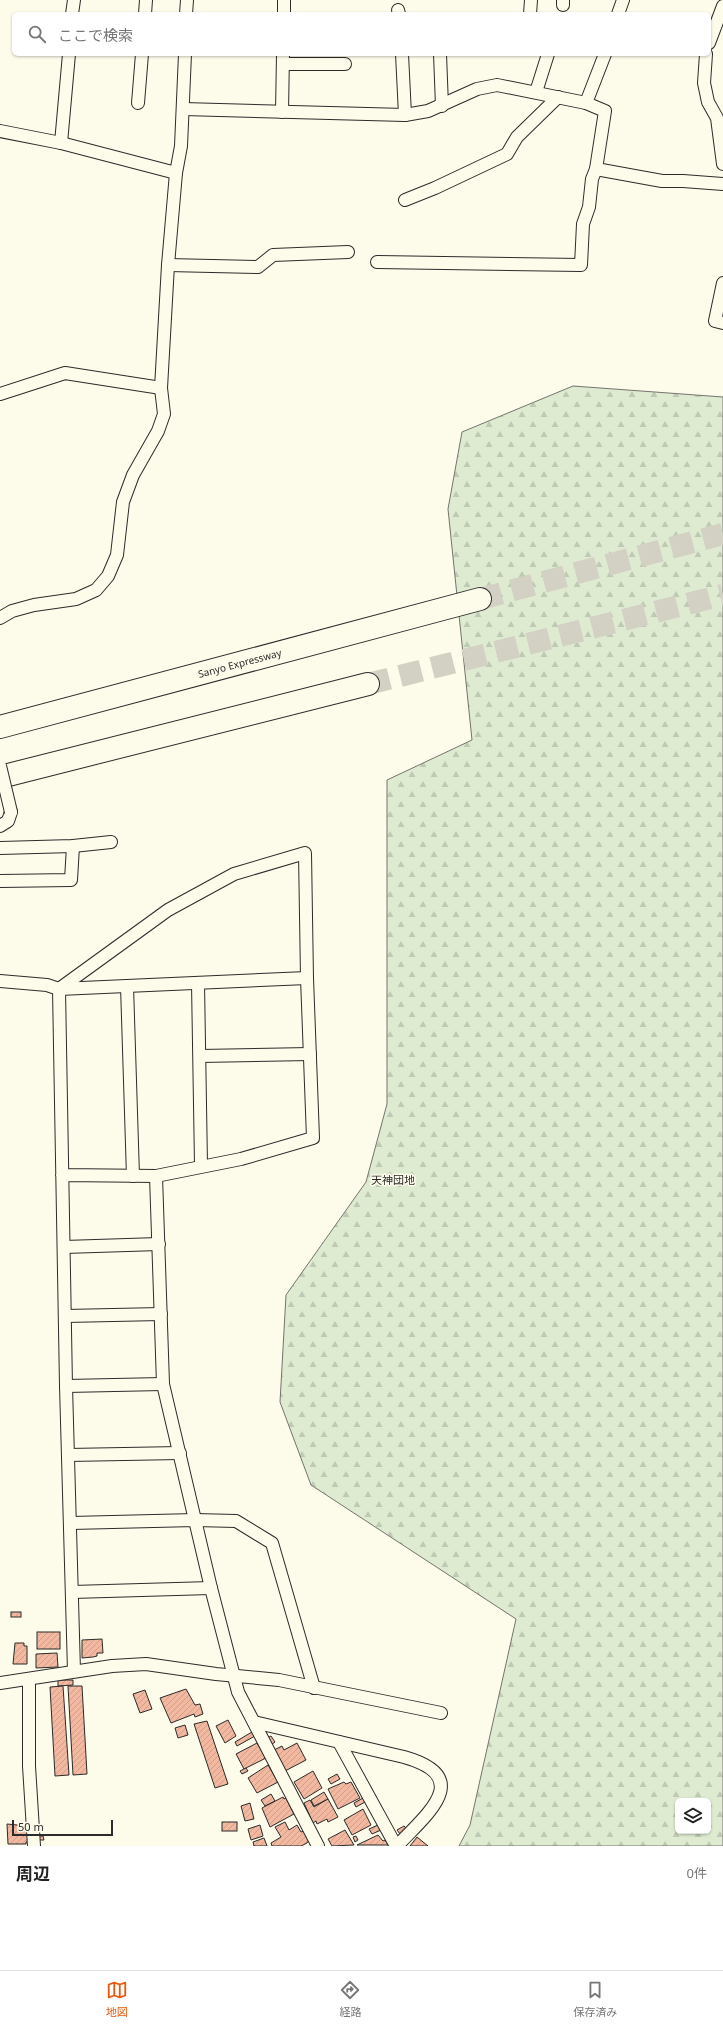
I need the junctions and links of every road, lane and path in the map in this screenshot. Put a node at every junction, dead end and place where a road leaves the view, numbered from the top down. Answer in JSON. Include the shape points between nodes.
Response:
{"nodes":[{"id":1,"x":74,"y":0,"type":"edge"},
{"id":2,"x":146,"y":0,"type":"edge"},
{"id":3,"x":186,"y":0,"type":"edge"},
{"id":4,"x":284,"y":0,"type":"edge"},
{"id":5,"x":531,"y":0,"type":"edge"},
{"id":6,"x":623,"y":0,"type":"edge"},
{"id":7,"x":723,"y":6,"type":"edge"},
{"id":8,"x":72,"y":12,"type":"edge"},
{"id":9,"x":145,"y":12,"type":"edge"},
{"id":10,"x":186,"y":12,"type":"edge"},
{"id":11,"x":284,"y":12,"type":"edge"},
{"id":12,"x":530,"y":12,"type":"edge"},
{"id":13,"x":619,"y":12,"type":"edge"},
{"id":14,"x":711,"y":38,"type":"edge"},
{"id":15,"x":69,"y":56,"type":"edge"},
{"id":16,"x":142,"y":56,"type":"edge"},
{"id":17,"x":185,"y":56,"type":"edge"},
{"id":18,"x":402,"y":56,"type":"edge"},
{"id":19,"x":440,"y":56,"type":"edge"},
{"id":20,"x":547,"y":56,"type":"edge"},
{"id":21,"x":604,"y":56,"type":"edge"},
{"id":22,"x":706,"y":56,"type":"edge"},
{"id":23,"x":283,"y":59,"type":"edge"},
{"id":24,"x":345,"y":64,"type":"dead end"},
{"id":25,"x":536,"y":92,"type":"junction"},
{"id":26,"x":558,"y":97,"type":"junction"},
{"id":27,"x":138,"y":103,"type":"dead end"},
{"id":28,"x":586,"y":103,"type":"junction"},
{"id":29,"x":442,"y":106,"type":"junction"},
{"id":30,"x":183,"y":109,"type":"junction"},
{"id":31,"x":282,"y":112,"type":"junction"},
{"id":32,"x":405,"y":115,"type":"junction"},
{"id":33,"x":0,"y":131,"type":"edge"},
{"id":34,"x":61,"y":143,"type":"junction"},
{"id":35,"x":723,"y":164,"type":"edge"},
{"id":36,"x":596,"y":169,"type":"junction"},
{"id":37,"x":176,"y":173,"type":"junction"},
{"id":38,"x":723,"y":184,"type":"edge"},
{"id":39,"x":405,"y":200,"type":"dead end"},
{"id":40,"x":348,"y":252,"type":"dead end"},
{"id":41,"x":377,"y":262,"type":"dead end"},
{"id":42,"x":168,"y":265,"type":"junction"},
{"id":43,"x":723,"y":283,"type":"edge"},
{"id":44,"x":723,"y":323,"type":"edge"},
{"id":45,"x":161,"y":388,"type":"junction"},
{"id":46,"x":0,"y":394,"type":"edge"},
{"id":47,"x":480,"y":599,"type":"tunnel mouth"},
{"id":48,"x":1,"y":614,"type":"edge"},
{"id":49,"x":368,"y":684,"type":"tunnel mouth"},
{"id":50,"x":0,"y":727,"type":"edge"},
{"id":51,"x":0,"y":766,"type":"edge"},
{"id":52,"x":0,"y":777,"type":"edge"},
{"id":53,"x":0,"y":826,"type":"edge"},
{"id":54,"x":111,"y":842,"type":"dead end"},
{"id":55,"x":73,"y":846,"type":"junction"},
{"id":56,"x":0,"y":848,"type":"edge"},
{"id":57,"x":0,"y":881,"type":"edge"},
{"id":58,"x":306,"y":978,"type":"junction"},
{"id":59,"x":0,"y":981,"type":"edge"},
{"id":60,"x":198,"y":983,"type":"junction"},
{"id":61,"x":127,"y":986,"type":"junction"},
{"id":62,"x":59,"y":989,"type":"junction"},
{"id":63,"x":310,"y":1054,"type":"junction"},
{"id":64,"x":200,"y":1056,"type":"junction"},
{"id":65,"x":201,"y":1165,"type":"junction"},
{"id":66,"x":62,"y":1175,"type":"junction"},
{"id":67,"x":133,"y":1176,"type":"junction"},
{"id":68,"x":156,"y":1176,"type":"junction"},
{"id":69,"x":159,"y":1244,"type":"junction"},
{"id":70,"x":64,"y":1247,"type":"junction"},
{"id":71,"x":161,"y":1314,"type":"junction"},
{"id":72,"x":65,"y":1316,"type":"junction"},
{"id":73,"x":163,"y":1384,"type":"junction"},
{"id":74,"x":66,"y":1386,"type":"junction"},
{"id":75,"x":180,"y":1454,"type":"junction"},
{"id":76,"x":68,"y":1455,"type":"junction"},
{"id":77,"x":195,"y":1520,"type":"junction"},
{"id":78,"x":71,"y":1523,"type":"junction"},
{"id":79,"x":211,"y":1588,"type":"junction"},
{"id":80,"x":72,"y":1592,"type":"junction"},
{"id":81,"x":74,"y":1671,"type":"junction"},
{"id":82,"x":234,"y":1676,"type":"junction"},
{"id":83,"x":29,"y":1679,"type":"junction"},
{"id":84,"x":0,"y":1683,"type":"edge"},
{"id":85,"x":314,"y":1688,"type":"junction"},
{"id":86,"x":441,"y":1713,"type":"dead end"},
{"id":87,"x":254,"y":1722,"type":"junction"},
{"id":88,"x":340,"y":1742,"type":"junction"},
{"id":89,"x":34,"y":1846,"type":"edge"},
{"id":90,"x":318,"y":1846,"type":"edge"},
{"id":91,"x":396,"y":1846,"type":"edge"}],
"edges":[{"from":1,"to":8,"type":"street"},
{"from":2,"to":9,"type":"street"},
{"from":3,"to":10,"type":"street"},
{"from":4,"to":11,"type":"street"},
{"from":5,"to":12,"type":"street"},
{"from":6,"to":13,"type":"street"},
{"from":7,"to":14,"type":"street"},
{"from":15,"to":34,"type":"street"},
{"from":16,"to":27,"type":"street"},
{"from":17,"to":30,"type":"street"},
{"from":18,"to":32,"type":"street"},
{"from":19,"to":29,"type":"street"},
{"from":20,"to":25,"type":"street"},
{"from":21,"to":28,"type":"street"},
{"from":22,"to":35,"type":"street","via":[[704,83],[708,102],[716,118]]},
{"from":23,"to":24,"type":"street"},
{"from":23,"to":31,"type":"street"},
{"from":25,"to":26,"type":"street"},
{"from":25,"to":29,"type":"street","via":[[497,85],[477,89]]},
{"from":26,"to":28,"type":"street"},
{"from":26,"to":39,"type":"street","via":[[517,138],[507,154]]},
{"from":28,"to":36,"type":"street","via":[[605,111]]},
{"from":29,"to":32,"type":"street","via":[[428,112]]},
{"from":30,"to":31,"type":"street"},
{"from":30,"to":37,"type":"street","via":[[181,146]]},
{"from":31,"to":32,"type":"street"},
{"from":33,"to":34,"type":"street"},
{"from":34,"to":37,"type":"street"},
{"from":36,"to":38,"type":"street","via":[[662,181],[683,180]]},
{"from":36,"to":41,"type":"street","via":[[583,224],[581,265]]},
{"from":37,"to":42,"type":"street"},
{"from":40,"to":42,"type":"street","via":[[273,255],[258,267]]},
{"from":42,"to":45,"type":"street"},
{"from":43,"to":44,"type":"street","via":[[715,321]]},
{"from":45,"to":46,"type":"street","via":[[65,374]]},
{"from":45,"to":48,"type":"street","via":[[164,414],[158,431],[133,475],[123,502],[117,555],[108,576],[96,590],[76,599],[34,605]]},
{"from":47,"to":50,"type":"highway","name":"Sanyo Expressway"},
{"from":49,"to":52,"type":"highway"},
{"from":51,"to":53,"type":"street","bridge":true,"via":[[11,812],[8,821]]},
{"from":54,"to":55,"type":"street"},
{"from":55,"to":56,"type":"street"},
{"from":55,"to":57,"type":"street","via":[[72,880]]},
{"from":58,"to":60,"type":"street"},
{"from":58,"to":62,"type":"street","via":[[304,853],[234,874],[168,910]]},
{"from":58,"to":63,"type":"street"},
{"from":59,"to":62,"type":"street","via":[[47,985]]},
{"from":60,"to":61,"type":"street"},
{"from":60,"to":64,"type":"street"},
{"from":61,"to":62,"type":"street"},
{"from":61,"to":67,"type":"street"},
{"from":62,"to":66,"type":"street"},
{"from":63,"to":64,"type":"street"},
{"from":63,"to":65,"type":"street","via":[[313,1138],[241,1159]]},
{"from":64,"to":65,"type":"street"},
{"from":65,"to":68,"type":"street"},
{"from":66,"to":67,"type":"street"},
{"from":66,"to":70,"type":"street"},
{"from":67,"to":68,"type":"street"},
{"from":68,"to":69,"type":"street"},
{"from":69,"to":70,"type":"street"},
{"from":69,"to":71,"type":"street"},
{"from":70,"to":72,"type":"street"},
{"from":71,"to":72,"type":"street"},
{"from":71,"to":73,"type":"street"},
{"from":72,"to":74,"type":"street"},
{"from":73,"to":74,"type":"street"},
{"from":73,"to":75,"type":"street"},
{"from":74,"to":76,"type":"street"},
{"from":75,"to":76,"type":"street"},
{"from":75,"to":77,"type":"street"},
{"from":76,"to":78,"type":"street"},
{"from":77,"to":78,"type":"street"},
{"from":77,"to":79,"type":"street"},
{"from":77,"to":85,"type":"street","via":[[236,1521],[272,1543]]},
{"from":78,"to":80,"type":"street"},
{"from":79,"to":80,"type":"street"},
{"from":79,"to":82,"type":"street"},
{"from":80,"to":81,"type":"street"},
{"from":81,"to":82,"type":"street","via":[[146,1664]]},
{"from":81,"to":83,"type":"street"},
{"from":82,"to":85,"type":"street","via":[[279,1680]]},
{"from":82,"to":87,"type":"street","via":[[238,1692]]},
{"from":83,"to":84,"type":"street"},
{"from":83,"to":89,"type":"street","via":[[29,1766]]},
{"from":85,"to":86,"type":"street"},
{"from":87,"to":88,"type":"street"},
{"from":87,"to":90,"type":"street"},
{"from":88,"to":91,"type":"street"},
{"from":88,"to":91,"type":"street","via":[[418,1761],[437,1773],[441,1789],[439,1797]]}]}
